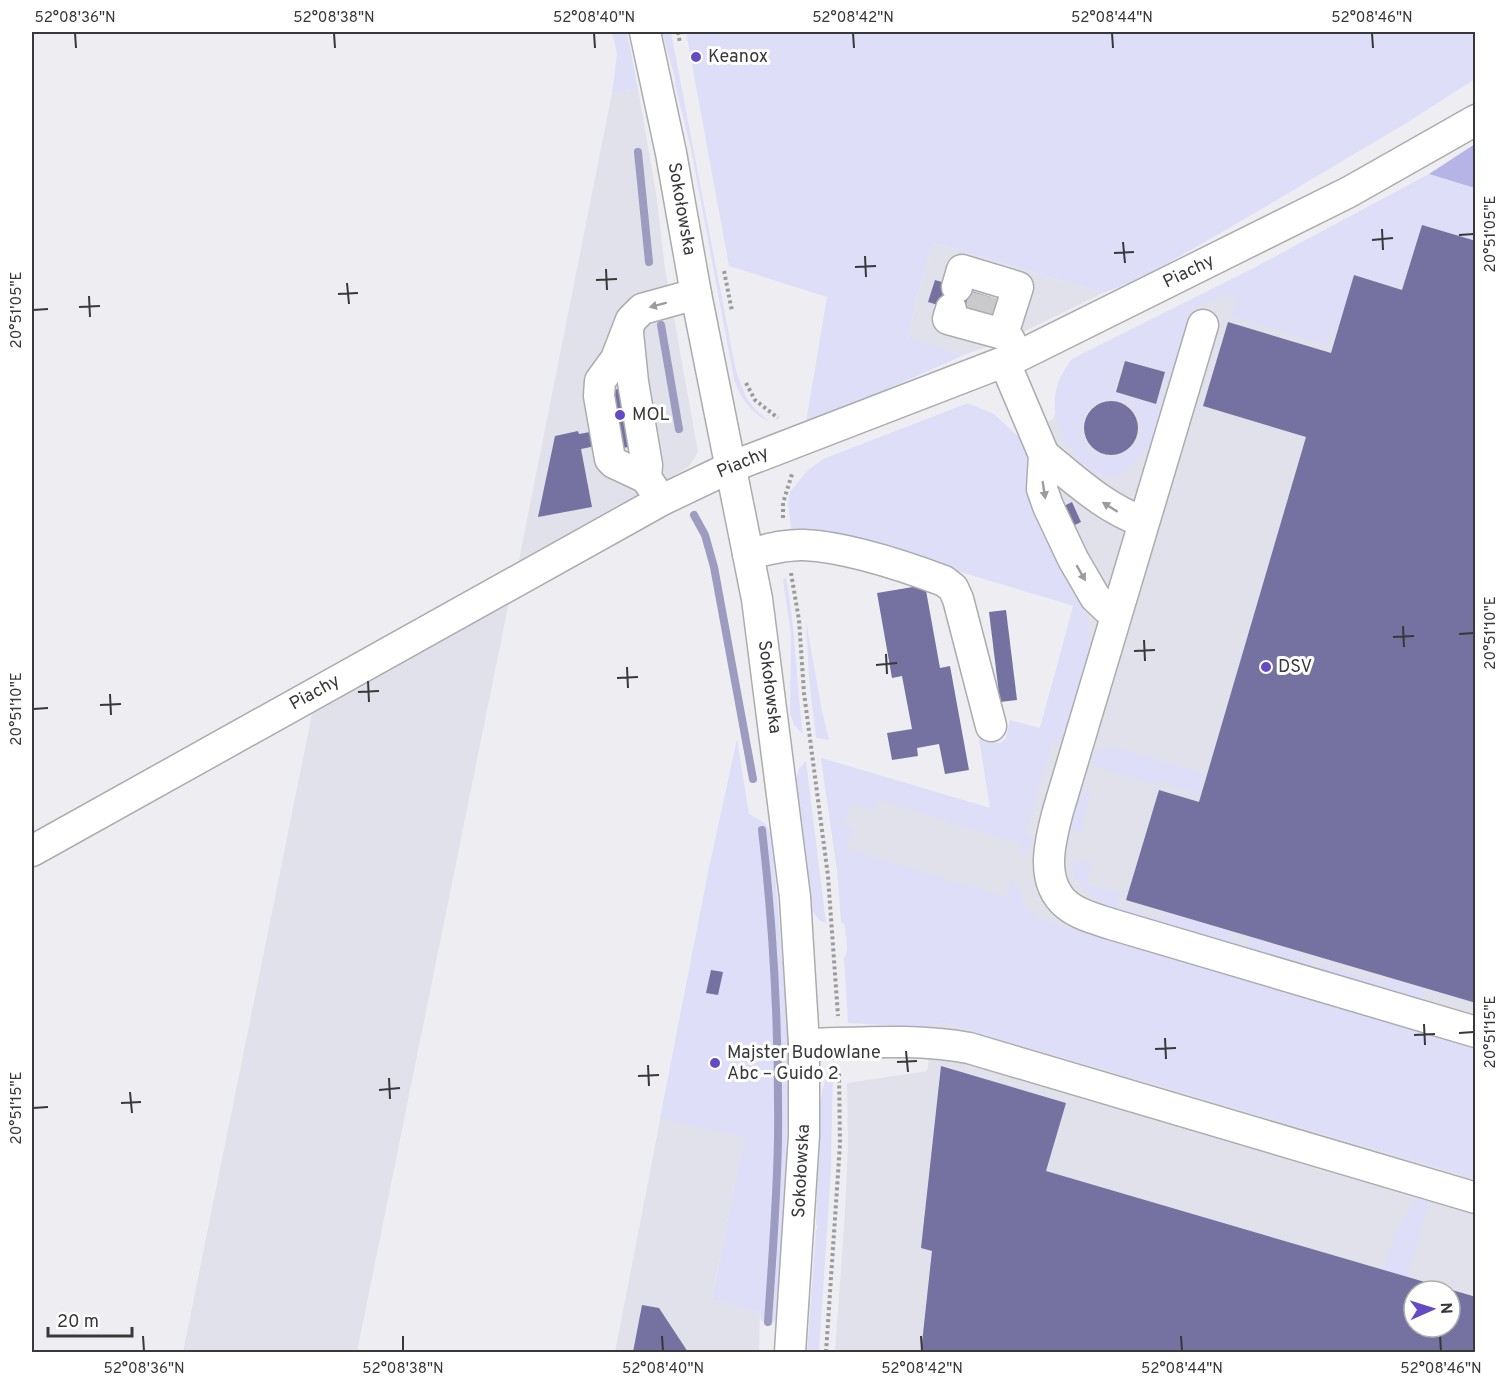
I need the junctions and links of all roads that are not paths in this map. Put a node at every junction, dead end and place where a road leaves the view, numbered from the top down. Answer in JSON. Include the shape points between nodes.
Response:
{"nodes":[{"id":1,"x":645,"y":32,"type":"edge"},
{"id":2,"x":1476,"y":120,"type":"edge"},
{"id":3,"x":696,"y":294,"type":"junction"},
{"id":4,"x":985,"y":318,"type":"junction"},
{"id":5,"x":1203,"y":325,"type":"dead end"},
{"id":6,"x":1044,"y":455,"type":"junction"},
{"id":7,"x":731,"y":467,"type":"junction"},
{"id":8,"x":654,"y":489,"type":"junction"},
{"id":9,"x":1143,"y":522,"type":"junction"},
{"id":10,"x":748,"y":554,"type":"junction"},
{"id":11,"x":1115,"y":616,"type":"junction"},
{"id":12,"x":991,"y":726,"type":"dead end"},
{"id":13,"x":32,"y":851,"type":"edge"},
{"id":14,"x":1476,"y":1032,"type":"edge"},
{"id":15,"x":804,"y":1044,"type":"junction"},
{"id":16,"x":1476,"y":1198,"type":"edge"},
{"id":17,"x":790,"y":1353,"type":"edge"}],
"edges":[{"from":1,"to":3,"type":"street","name":"Sokołowska"},
{"from":2,"to":4,"type":"street","name":"Piachy","via":[[1349,192]]},
{"from":3,"to":7,"type":"street","name":"Sokołowska"},
{"from":3,"to":8,"type":"street","one_way":true,"via":[[642,309],[628,327],[627,342]]},
{"from":4,"to":4,"type":"street","via":[[1018,288]]},
{"from":4,"to":6,"type":"street"},
{"from":4,"to":7,"type":"street","name":"Piachy"},
{"from":5,"to":9,"type":"street"},
{"from":9,"to":6,"type":"street","one_way":true,"via":[[1099,500]]},
{"from":6,"to":11,"type":"street","one_way":true,"via":[[1042,489],[1048,506],[1095,597]]},
{"from":7,"to":8,"type":"street","name":"Piachy"},
{"from":7,"to":10,"type":"street","name":"Sokołowska"},
{"from":8,"to":13,"type":"street","name":"Piachy"},
{"from":9,"to":11,"type":"street"},
{"from":10,"to":12,"type":"street","via":[[798,545],[821,547],[944,581],[958,599]]},
{"from":10,"to":15,"type":"street","name":"Sokołowska","via":[[763,639],[795,897]]},
{"from":11,"to":14,"type":"street","via":[[1050,843],[1050,876],[1058,896],[1074,910],[1111,924]]},
{"from":15,"to":16,"type":"street","via":[[894,1042],[969,1048]]},
{"from":15,"to":17,"type":"street","name":"Sokołowska","via":[[804,1135]]}]}
